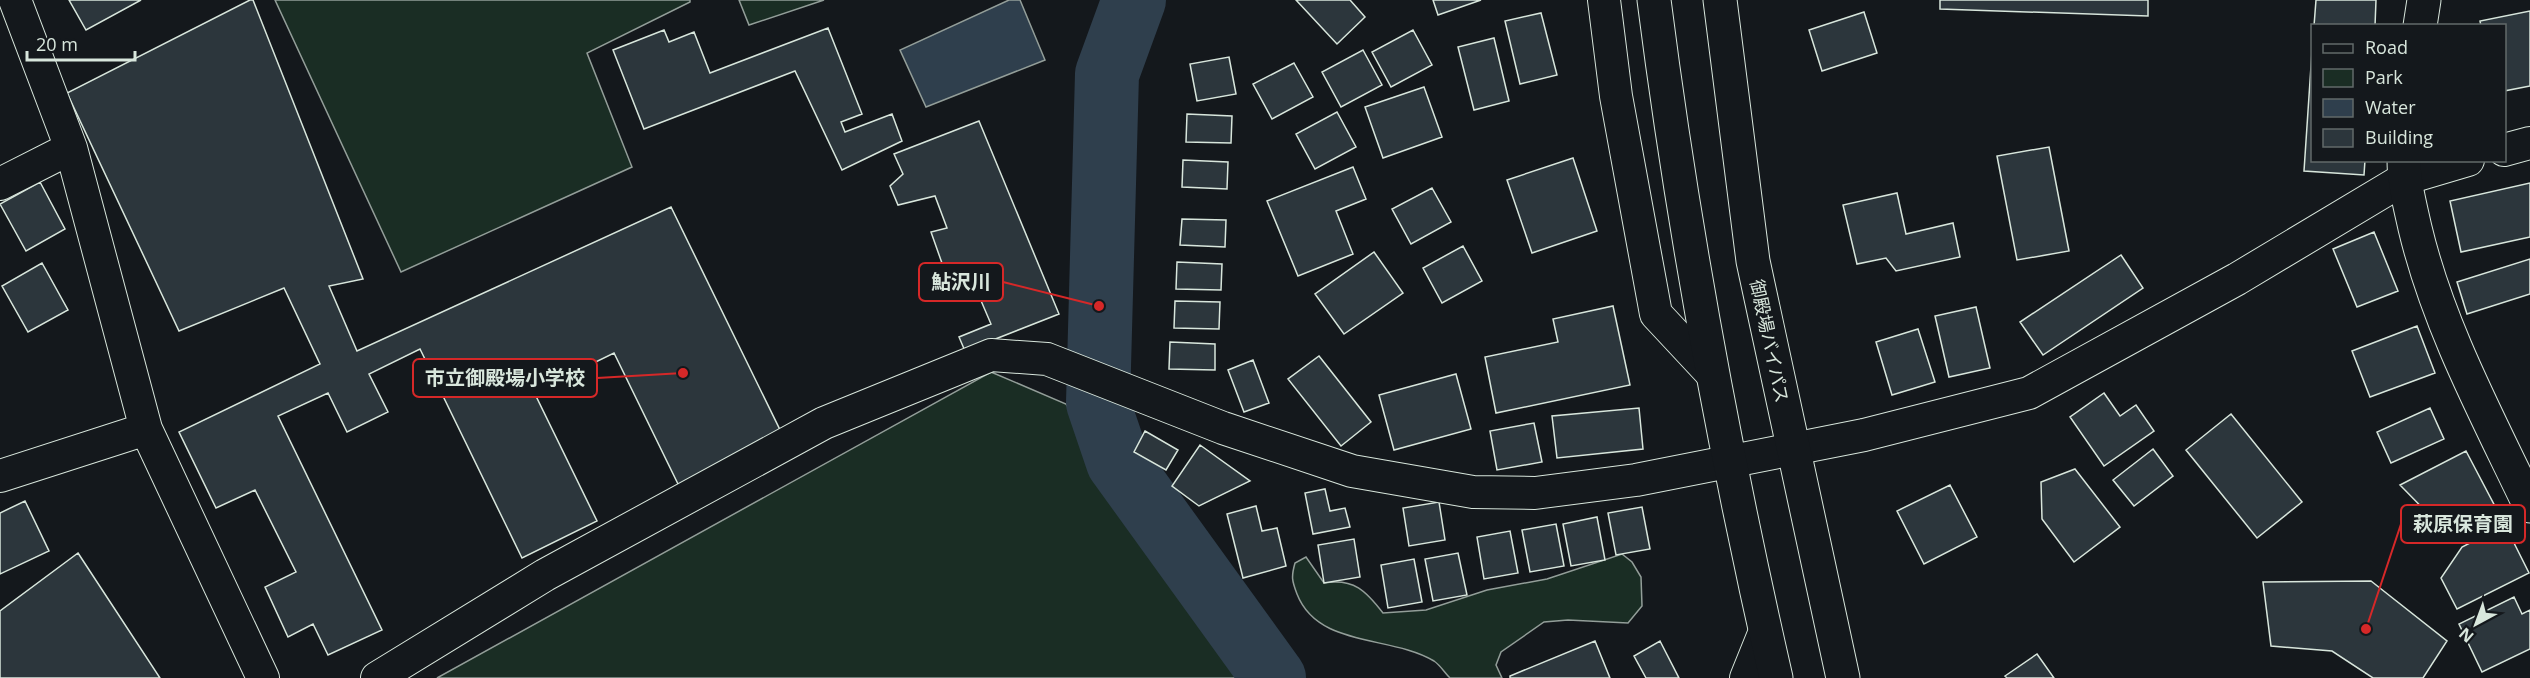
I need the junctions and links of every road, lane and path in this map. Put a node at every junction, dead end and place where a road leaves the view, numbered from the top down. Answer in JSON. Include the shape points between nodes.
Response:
{"nodes":[{"id":1,"x":15,"y":0,"type":"edge"},
{"id":2,"x":1604,"y":0,"type":"edge"},
{"id":3,"x":1654,"y":0,"type":"edge"},
{"id":4,"x":1720,"y":0,"type":"edge"},
{"id":5,"x":2424,"y":0,"type":"edge"},
{"id":6,"x":2420,"y":24,"type":"edge"},
{"id":7,"x":2530,"y":143,"type":"edge"},
{"id":8,"x":71,"y":148,"type":"junction"},
{"id":9,"x":2506,"y":150,"type":"edge"},
{"id":10,"x":2455,"y":162,"type":"edge"},
{"id":11,"x":2404,"y":170,"type":"edge"},
{"id":12,"x":0,"y":184,"type":"edge"},
{"id":13,"x":1712,"y":374,"type":"junction"},
{"id":14,"x":146,"y":429,"type":"junction"},
{"id":15,"x":1793,"y":449,"type":"junction"},
{"id":16,"x":1728,"y":462,"type":"junction"},
{"id":17,"x":0,"y":476,"type":"edge"},
{"id":18,"x":2530,"y":506,"type":"edge"},
{"id":19,"x":1765,"y":631,"type":"junction"},
{"id":20,"x":262,"y":678,"type":"edge"},
{"id":21,"x":377,"y":678,"type":"edge"},
{"id":22,"x":1746,"y":678,"type":"edge"},
{"id":23,"x":1776,"y":678,"type":"edge"},
{"id":24,"x":1843,"y":678,"type":"edge"}],
"edges":[{"from":1,"to":8,"type":"street"},
{"from":2,"to":13,"type":"street","via":[[1616,96],[1656,314]]},
{"from":3,"to":13,"type":"main road"},
{"from":4,"to":15,"type":"main road","name":"御殿場バイパス","via":[[1753,261]]},
{"from":5,"to":6,"type":"main road"},
{"from":7,"to":9,"type":"street"},
{"from":8,"to":12,"type":"street"},
{"from":8,"to":14,"type":"street"},
{"from":10,"to":11,"type":"street"},
{"from":11,"to":15,"type":"street","via":[[2236,279],[2029,393]]},
{"from":11,"to":18,"type":"main road","via":[[2425,271]]},
{"from":13,"to":16,"type":"main road"},
{"from":14,"to":17,"type":"street"},
{"from":14,"to":20,"type":"street"},
{"from":15,"to":16,"type":"street"},
{"from":15,"to":24,"type":"main road","name":"御殿場バイパス"},
{"from":16,"to":19,"type":"main road"},
{"from":16,"to":21,"type":"street","via":[[1535,494],[1473,492],[1352,471],[1223,428],[1047,359],[991,355],[824,423],[545,575]]},
{"from":19,"to":22,"type":"street"},
{"from":19,"to":23,"type":"main road"}]}
